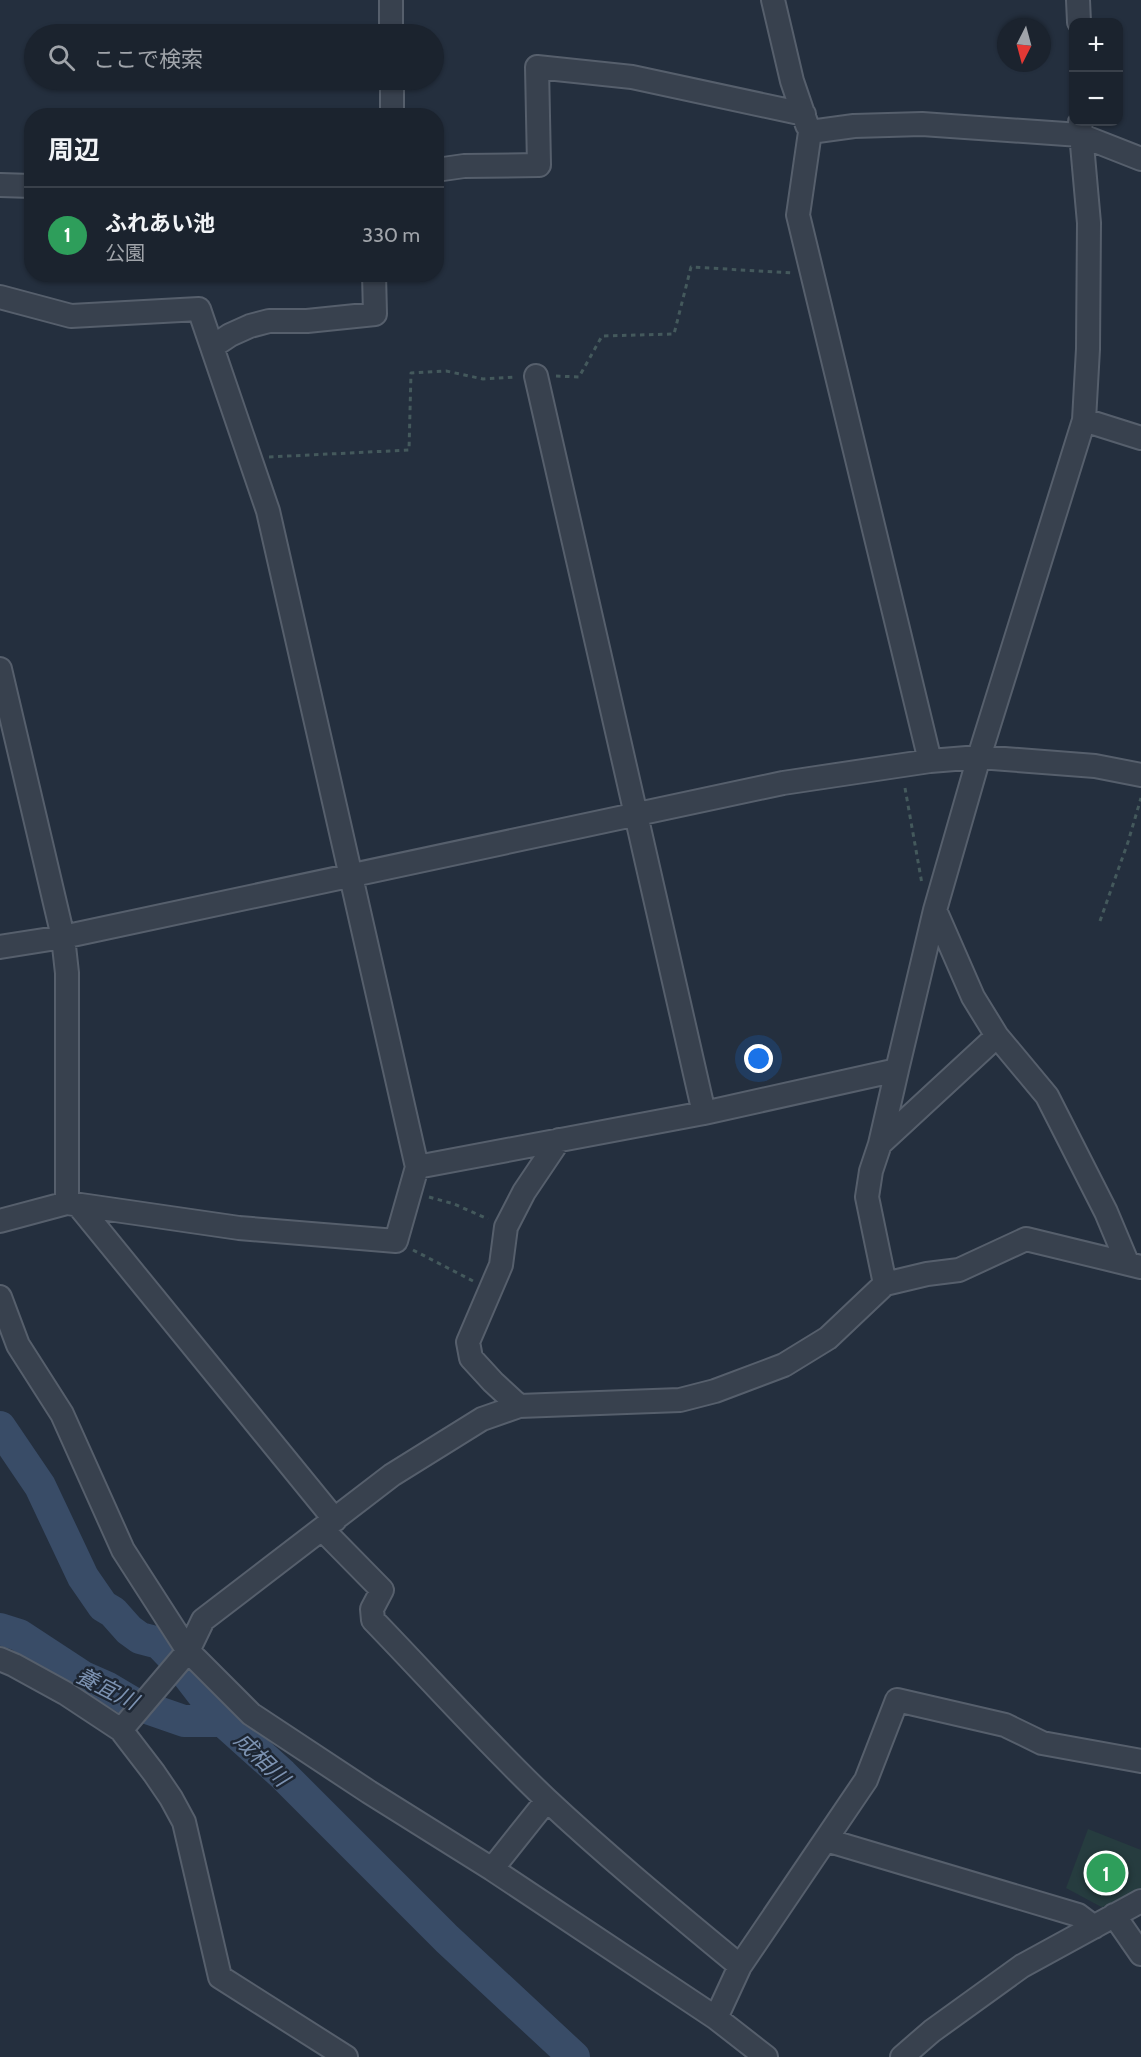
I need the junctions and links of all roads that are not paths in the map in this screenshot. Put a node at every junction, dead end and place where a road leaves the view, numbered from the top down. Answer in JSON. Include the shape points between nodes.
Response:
{"nodes":[{"id":1,"x":391,"y":0,"type":"edge"},
{"id":2,"x":773,"y":0,"type":"edge"},
{"id":3,"x":1078,"y":0,"type":"edge"},
{"id":4,"x":1079,"y":18,"type":"edge"},
{"id":5,"x":391,"y":24,"type":"edge"},
{"id":6,"x":392,"y":90,"type":"edge"},
{"id":7,"x":392,"y":108,"type":"edge"},
{"id":8,"x":807,"y":123,"type":"junction"},
{"id":9,"x":1080,"y":128,"type":"edge"},
{"id":10,"x":1141,"y":159,"type":"edge"},
{"id":11,"x":444,"y":169,"type":"edge"},
{"id":12,"x":0,"y":185,"type":"edge"},
{"id":13,"x":24,"y":186,"type":"edge"},
{"id":14,"x":374,"y":282,"type":"edge"},
{"id":15,"x":0,"y":297,"type":"edge"},
{"id":16,"x":212,"y":347,"type":"junction"},
{"id":17,"x":536,"y":376,"type":"dead end"},
{"id":18,"x":1084,"y":420,"type":"junction"},
{"id":19,"x":1141,"y":438,"type":"edge"},
{"id":20,"x":0,"y":669,"type":"edge"},
{"id":21,"x":979,"y":757,"type":"junction"},
{"id":22,"x":930,"y":761,"type":"junction"},
{"id":23,"x":1141,"y":775,"type":"edge"},
{"id":24,"x":637,"y":814,"type":"junction"},
{"id":25,"x":351,"y":875,"type":"junction"},
{"id":26,"x":935,"y":910,"type":"junction"},
{"id":27,"x":63,"y":936,"type":"junction"},
{"id":28,"x":0,"y":947,"type":"edge"},
{"id":29,"x":997,"y":1036,"type":"junction"},
{"id":30,"x":897,"y":1070,"type":"junction"},
{"id":31,"x":704,"y":1113,"type":"junction"},
{"id":32,"x":559,"y":1140,"type":"junction"},
{"id":33,"x":880,"y":1144,"type":"junction"},
{"id":34,"x":417,"y":1167,"type":"junction"},
{"id":35,"x":73,"y":1204,"type":"junction"},
{"id":36,"x":0,"y":1221,"type":"edge"},
{"id":37,"x":1134,"y":1264,"type":"edge"},
{"id":38,"x":885,"y":1284,"type":"junction"},
{"id":39,"x":0,"y":1297,"type":"edge"},
{"id":40,"x":519,"y":1406,"type":"junction"},
{"id":41,"x":329,"y":1525,"type":"junction"},
{"id":42,"x":188,"y":1651,"type":"junction"},
{"id":43,"x":0,"y":1659,"type":"edge"},
{"id":44,"x":121,"y":1730,"type":"junction"},
{"id":45,"x":1141,"y":1761,"type":"edge"},
{"id":46,"x":547,"y":1800,"type":"junction"},
{"id":47,"x":826,"y":1840,"type":"junction"},
{"id":48,"x":492,"y":1869,"type":"junction"},
{"id":49,"x":1141,"y":1901,"type":"edge"},
{"id":50,"x":1114,"y":1916,"type":"junction"},
{"id":51,"x":1094,"y":1927,"type":"junction"},
{"id":52,"x":1141,"y":1954,"type":"edge"},
{"id":53,"x":740,"y":1966,"type":"junction"},
{"id":54,"x":716,"y":2018,"type":"junction"},
{"id":55,"x":346,"y":2057,"type":"edge"},
{"id":56,"x":766,"y":2057,"type":"edge"},
{"id":57,"x":902,"y":2057,"type":"edge"}],
"edges":[{"from":1,"to":5,"type":"street"},
{"from":2,"to":8,"type":"street","via":[[792,81]]},
{"from":3,"to":4,"type":"street"},
{"from":6,"to":7,"type":"street"},
{"from":8,"to":9,"type":"street"},
{"from":8,"to":11,"type":"street","via":[[632,77],[537,67],[539,165]]},
{"from":8,"to":22,"type":"street","via":[[798,215]]},
{"from":9,"to":10,"type":"street"},
{"from":9,"to":18,"type":"street","via":[[1089,223]]},
{"from":12,"to":13,"type":"street"},
{"from":14,"to":16,"type":"street","via":[[375,314],[269,321],[230,335]]},
{"from":15,"to":16,"type":"street","via":[[71,316],[199,309]]},
{"from":16,"to":25,"type":"street","via":[[268,511]]},
{"from":17,"to":24,"type":"street"},
{"from":18,"to":19,"type":"street"},
{"from":18,"to":21,"type":"street"},
{"from":20,"to":27,"type":"street"},
{"from":21,"to":22,"type":"street"},
{"from":21,"to":23,"type":"street","via":[[1095,766]]},
{"from":21,"to":26,"type":"street"},
{"from":22,"to":24,"type":"street","via":[[783,783]]},
{"from":24,"to":25,"type":"street"},
{"from":24,"to":31,"type":"street"},
{"from":25,"to":27,"type":"street"},
{"from":25,"to":34,"type":"street"},
{"from":26,"to":29,"type":"street","via":[[973,997]]},
{"from":26,"to":30,"type":"street"},
{"from":27,"to":28,"type":"street"},
{"from":27,"to":35,"type":"street"},
{"from":29,"to":33,"type":"street"},
{"from":29,"to":37,"type":"street","via":[[1047,1096]]},
{"from":30,"to":31,"type":"street"},
{"from":30,"to":33,"type":"street"},
{"from":31,"to":32,"type":"street"},
{"from":32,"to":34,"type":"street"},
{"from":32,"to":40,"type":"street","via":[[506,1227],[501,1265],[468,1342],[471,1358]]},
{"from":33,"to":38,"type":"street","via":[[867,1197]]},
{"from":34,"to":35,"type":"street","via":[[396,1241],[239,1228]]},
{"from":35,"to":36,"type":"street"},
{"from":35,"to":41,"type":"street"},
{"from":37,"to":38,"type":"street","via":[[1026,1239],[959,1270]]},
{"from":38,"to":40,"type":"street","via":[[828,1338],[784,1365],[715,1391],[680,1400]]},
{"from":39,"to":42,"type":"street","via":[[18,1345],[62,1414],[123,1550]]},
{"from":40,"to":41,"type":"street","via":[[482,1419],[446,1441],[392,1475]]},
{"from":41,"to":42,"type":"street","via":[[203,1620]]},
{"from":41,"to":46,"type":"street","via":[[382,1590],[372,1610],[373,1620],[472,1727]]},
{"from":42,"to":44,"type":"street"},
{"from":42,"to":48,"type":"street","via":[[251,1714]]},
{"from":43,"to":44,"type":"street","via":[[65,1693]]},
{"from":44,"to":55,"type":"street","via":[[184,1822],[220,1977]]},
{"from":45,"to":47,"type":"street","via":[[1042,1743],[1005,1725],[897,1700],[866,1780]]},
{"from":46,"to":48,"type":"street"},
{"from":46,"to":53,"type":"street"},
{"from":47,"to":51,"type":"street","via":[[1078,1916]]},
{"from":47,"to":53,"type":"street"},
{"from":48,"to":54,"type":"street"},
{"from":49,"to":50,"type":"street"},
{"from":50,"to":51,"type":"street"},
{"from":50,"to":52,"type":"street"},
{"from":51,"to":57,"type":"street","via":[[1022,1966]]},
{"from":53,"to":54,"type":"street"},
{"from":54,"to":56,"type":"street"}]}
